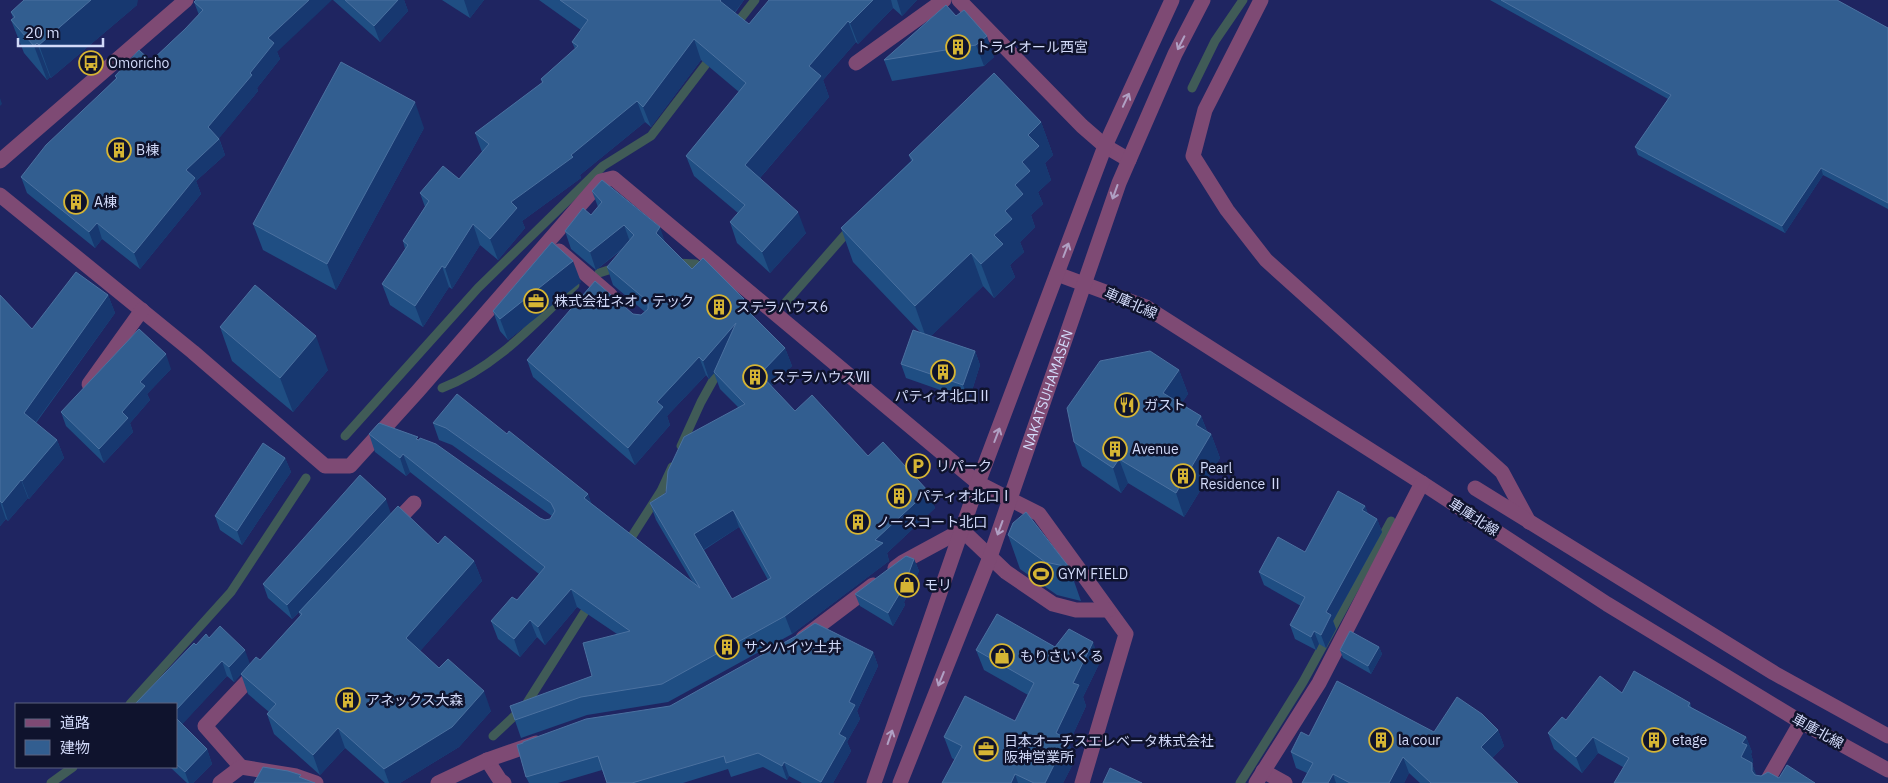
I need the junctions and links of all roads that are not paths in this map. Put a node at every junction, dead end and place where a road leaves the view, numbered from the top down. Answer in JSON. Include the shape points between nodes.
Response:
{"nodes":[{"id":1,"x":186,"y":0,"type":"edge"},
{"id":2,"x":944,"y":0,"type":"edge"},
{"id":3,"x":959,"y":0,"type":"edge"},
{"id":4,"x":1172,"y":0,"type":"edge"},
{"id":5,"x":1203,"y":0,"type":"edge"},
{"id":6,"x":1261,"y":0,"type":"edge"},
{"id":7,"x":856,"y":63,"type":"dead end"},
{"id":8,"x":1105,"y":146,"type":"junction"},
{"id":9,"x":1129,"y":160,"type":"junction"},
{"id":10,"x":0,"y":161,"type":"edge"},
{"id":11,"x":0,"y":195,"type":"edge"},
{"id":12,"x":549,"y":242,"type":"junction"},
{"id":13,"x":1056,"y":274,"type":"junction"},
{"id":14,"x":1084,"y":284,"type":"junction"},
{"id":15,"x":622,"y":305,"type":"edge"},
{"id":16,"x":142,"y":310,"type":"junction"},
{"id":17,"x":89,"y":384,"type":"edge"},
{"id":18,"x":382,"y":430,"type":"junction"},
{"id":19,"x":401,"y":436,"type":"edge"},
{"id":20,"x":978,"y":483,"type":"junction"},
{"id":21,"x":1422,"y":483,"type":"junction"},
{"id":22,"x":1475,"y":488,"type":"dead end"},
{"id":23,"x":1010,"y":498,"type":"junction"},
{"id":24,"x":414,"y":502,"type":"dead end"},
{"id":25,"x":1529,"y":522,"type":"junction"},
{"id":26,"x":962,"y":530,"type":"junction"},
{"id":27,"x":380,"y":539,"type":"edge"},
{"id":28,"x":990,"y":557,"type":"junction"},
{"id":29,"x":1108,"y":610,"type":"junction"},
{"id":30,"x":791,"y":646,"type":"edge"},
{"id":31,"x":266,"y":661,"type":"edge"},
{"id":32,"x":1801,"y":722,"type":"junction"},
{"id":33,"x":1888,"y":736,"type":"edge"},
{"id":34,"x":554,"y":737,"type":"edge"},
{"id":35,"x":487,"y":760,"type":"junction"},
{"id":36,"x":241,"y":767,"type":"junction"},
{"id":37,"x":1888,"y":770,"type":"edge"},
{"id":38,"x":1260,"y":777,"type":"edge"},
{"id":39,"x":220,"y":783,"type":"edge"},
{"id":40,"x":316,"y":783,"type":"edge"},
{"id":41,"x":438,"y":783,"type":"edge"},
{"id":42,"x":504,"y":783,"type":"edge"},
{"id":43,"x":874,"y":783,"type":"edge"},
{"id":44,"x":900,"y":783,"type":"edge"},
{"id":45,"x":1082,"y":783,"type":"edge"},
{"id":46,"x":1285,"y":783,"type":"edge"},
{"id":47,"x":1766,"y":783,"type":"edge"}],
"edges":[{"from":1,"to":10,"type":"street"},
{"from":2,"to":7,"type":"street"},
{"from":3,"to":8,"type":"street"},
{"from":8,"to":4,"type":"street","name":"NAKATSUHAMASEN","one_way":true},
{"from":5,"to":9,"type":"street","name":"NAKATSUHAMASEN","one_way":true,"via":[[1175,54]]},
{"from":6,"to":25,"type":"street","via":[[1205,110],[1194,156],[1227,210],[1266,260],[1502,472]]},
{"from":8,"to":9,"type":"street"},
{"from":13,"to":8,"type":"street","name":"NAKATSUHAMASEN","one_way":true},
{"from":9,"to":14,"type":"street","name":"NAKATSUHAMASEN","one_way":true,"via":[[1102,227]]},
{"from":11,"to":16,"type":"street"},
{"from":12,"to":15,"type":"street"},
{"from":12,"to":18,"type":"street"},
{"from":12,"to":20,"type":"street","via":[[601,181],[613,178]]},
{"from":13,"to":14,"type":"street","name":"車庫北線"},
{"from":20,"to":13,"type":"street","name":"NAKATSUHAMASEN","one_way":true},
{"from":14,"to":21,"type":"street","name":"車庫北線","via":[[1146,307]]},
{"from":14,"to":23,"type":"street","name":"NAKATSUHAMASEN"},
{"from":16,"to":17,"type":"street"},
{"from":16,"to":18,"type":"street","via":[[325,466],[350,466]]},
{"from":18,"to":19,"type":"street"},
{"from":20,"to":23,"type":"street"},
{"from":20,"to":26,"type":"street","name":"NAKATSUHAMASEN"},
{"from":21,"to":32,"type":"street","name":"車庫北線","via":[[1607,604]]},
{"from":21,"to":38,"type":"street","via":[[1318,684]]},
{"from":22,"to":25,"type":"street"},
{"from":23,"to":28,"type":"street","name":"NAKATSUHAMASEN","one_way":true},
{"from":23,"to":29,"type":"street","via":[[1039,514]]},
{"from":24,"to":27,"type":"street"},
{"from":25,"to":33,"type":"street","via":[[1774,673]]},
{"from":26,"to":28,"type":"street"},
{"from":26,"to":30,"type":"street","via":[[903,562]]},
{"from":43,"to":26,"type":"street","name":"NAKATSUHAMASEN","one_way":true},
{"from":28,"to":29,"type":"street","via":[[1053,604],[1076,610]]},
{"from":28,"to":44,"type":"street","name":"NAKATSUHAMASEN","one_way":true},
{"from":29,"to":45,"type":"street","via":[[1126,634]]},
{"from":31,"to":36,"type":"street","via":[[205,726]]},
{"from":32,"to":37,"type":"street","name":"車庫北線"},
{"from":32,"to":47,"type":"street"},
{"from":34,"to":35,"type":"street"},
{"from":35,"to":41,"type":"street"},
{"from":35,"to":42,"type":"street"},
{"from":36,"to":39,"type":"street"},
{"from":36,"to":40,"type":"street","via":[[296,776]]},
{"from":38,"to":46,"type":"street"}]}
